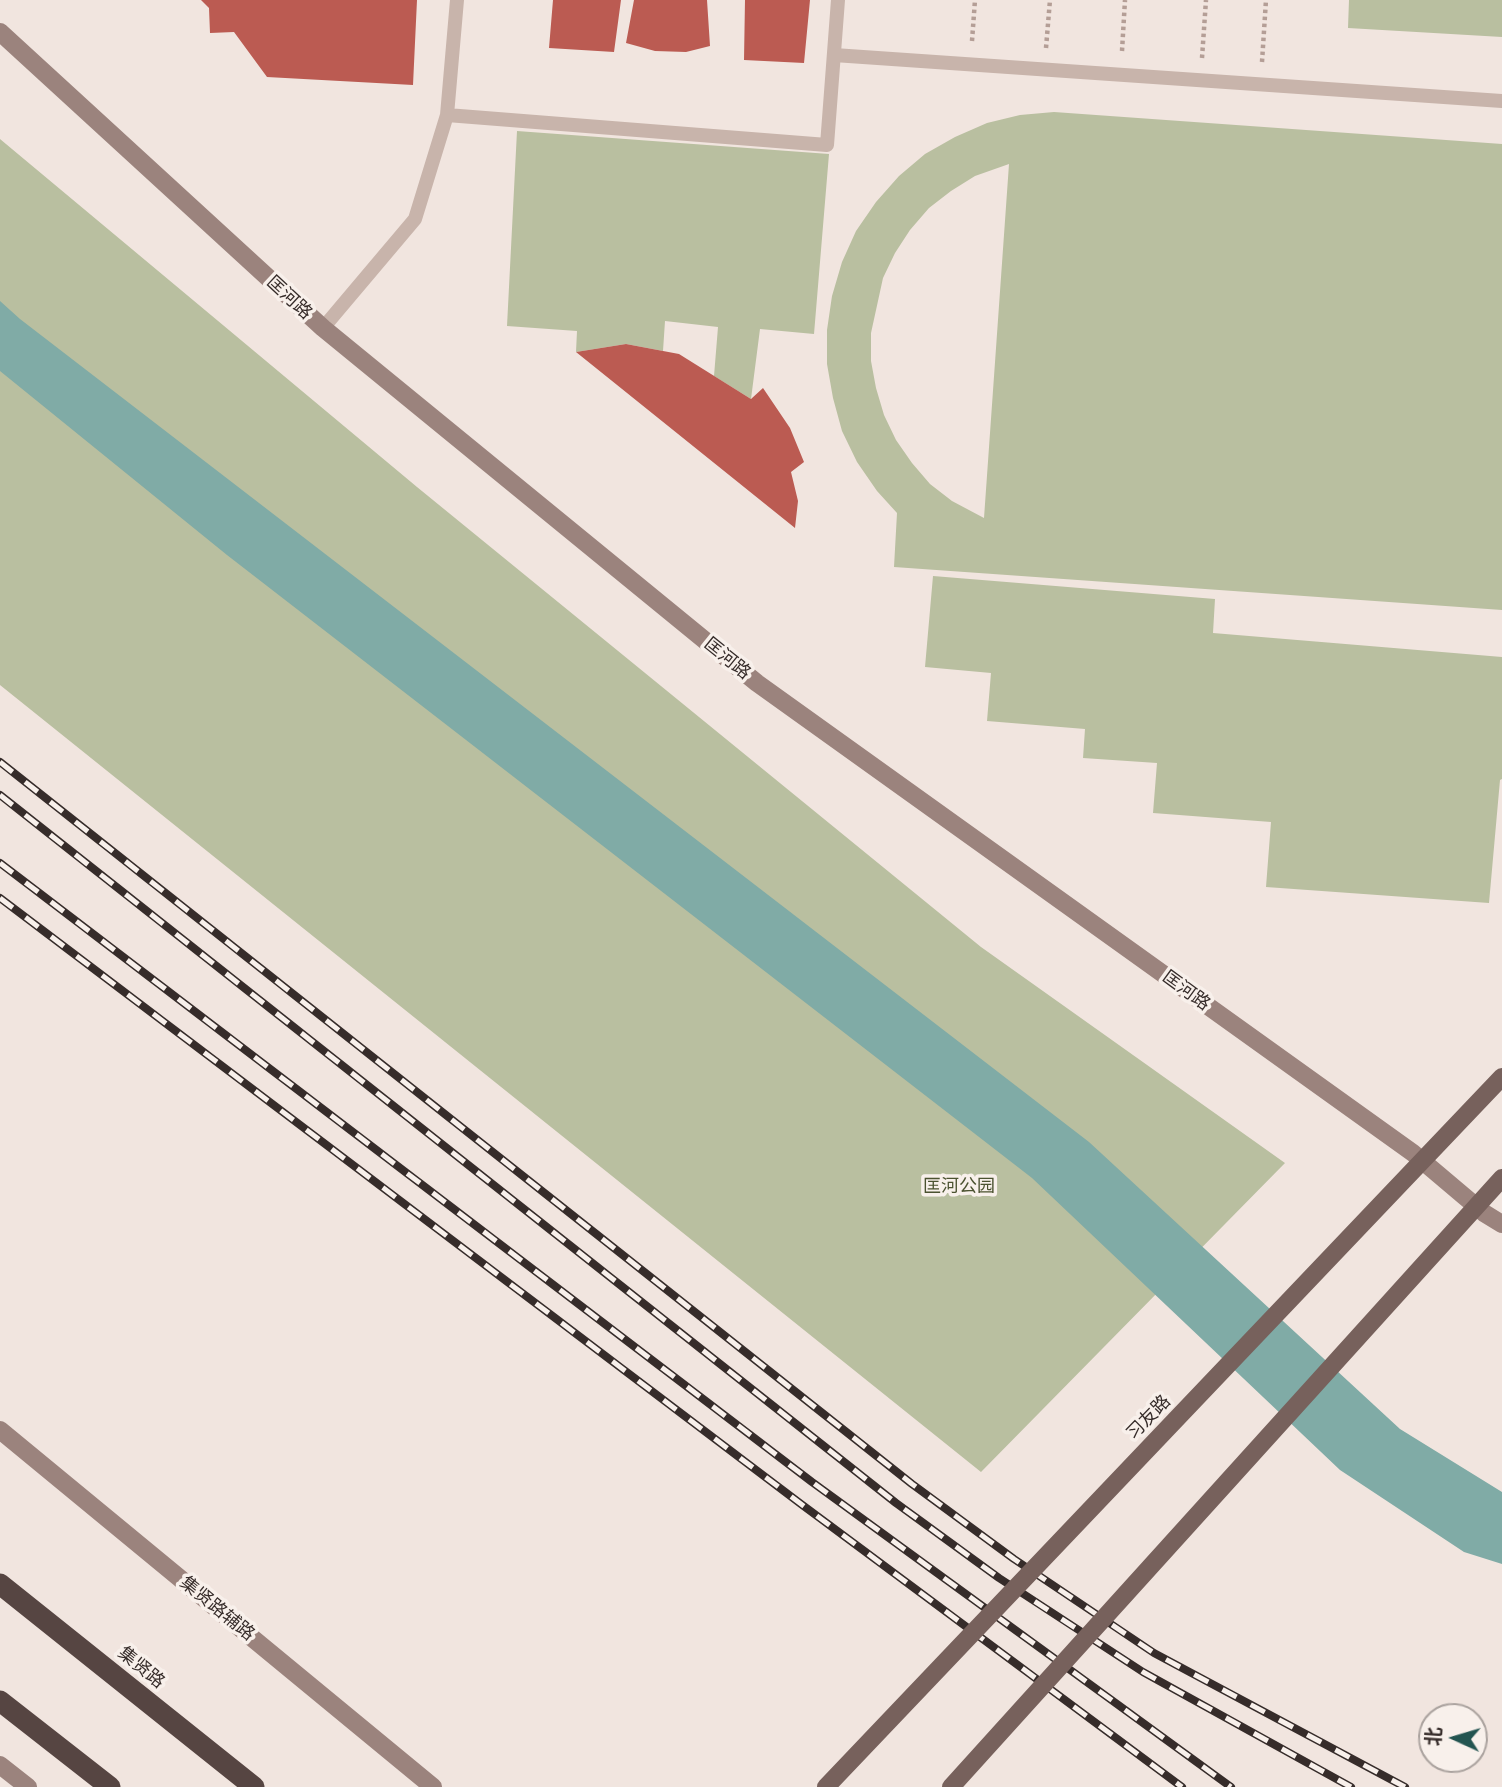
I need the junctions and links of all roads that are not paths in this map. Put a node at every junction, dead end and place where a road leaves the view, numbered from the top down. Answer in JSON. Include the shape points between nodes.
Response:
{"nodes":[{"id":1,"x":457,"y":0,"type":"edge"},
{"id":2,"x":838,"y":0,"type":"edge"},
{"id":3,"x":0,"y":32,"type":"edge"},
{"id":4,"x":834,"y":55,"type":"junction"},
{"id":5,"x":1502,"y":100,"type":"edge"},
{"id":6,"x":447,"y":115,"type":"junction"},
{"id":7,"x":323,"y":328,"type":"junction"},
{"id":8,"x":1502,"y":1077,"type":"edge"},
{"id":9,"x":1502,"y":1178,"type":"edge"},
{"id":10,"x":1502,"y":1224,"type":"edge"},
{"id":11,"x":0,"y":1430,"type":"edge"},
{"id":12,"x":0,"y":1584,"type":"edge"},
{"id":13,"x":0,"y":1701,"type":"edge"},
{"id":14,"x":0,"y":1765,"type":"edge"},
{"id":15,"x":28,"y":1787,"type":"edge"},
{"id":16,"x":110,"y":1787,"type":"edge"},
{"id":17,"x":254,"y":1787,"type":"edge"},
{"id":18,"x":433,"y":1787,"type":"edge"},
{"id":19,"x":825,"y":1787,"type":"edge"},
{"id":20,"x":951,"y":1787,"type":"edge"}],
"edges":[{"from":1,"to":6,"type":"lane"},
{"from":2,"to":4,"type":"lane"},
{"from":3,"to":7,"type":"street","name":"匡河路"},
{"from":4,"to":5,"type":"lane"},
{"from":4,"to":6,"type":"lane","via":[[827,145]]},
{"from":6,"to":7,"type":"lane","via":[[415,219]]},
{"from":7,"to":10,"type":"street","name":"匡河路","via":[[757,683],[1413,1153]]},
{"from":8,"to":19,"type":"main road","name":"习友路","bridge":true},
{"from":9,"to":20,"type":"main road","bridge":true},
{"from":11,"to":18,"type":"street","name":"集贤路辅路"},
{"from":12,"to":17,"type":"highway","name":"集贤路"},
{"from":13,"to":16,"type":"highway"},
{"from":14,"to":15,"type":"street"}]}
